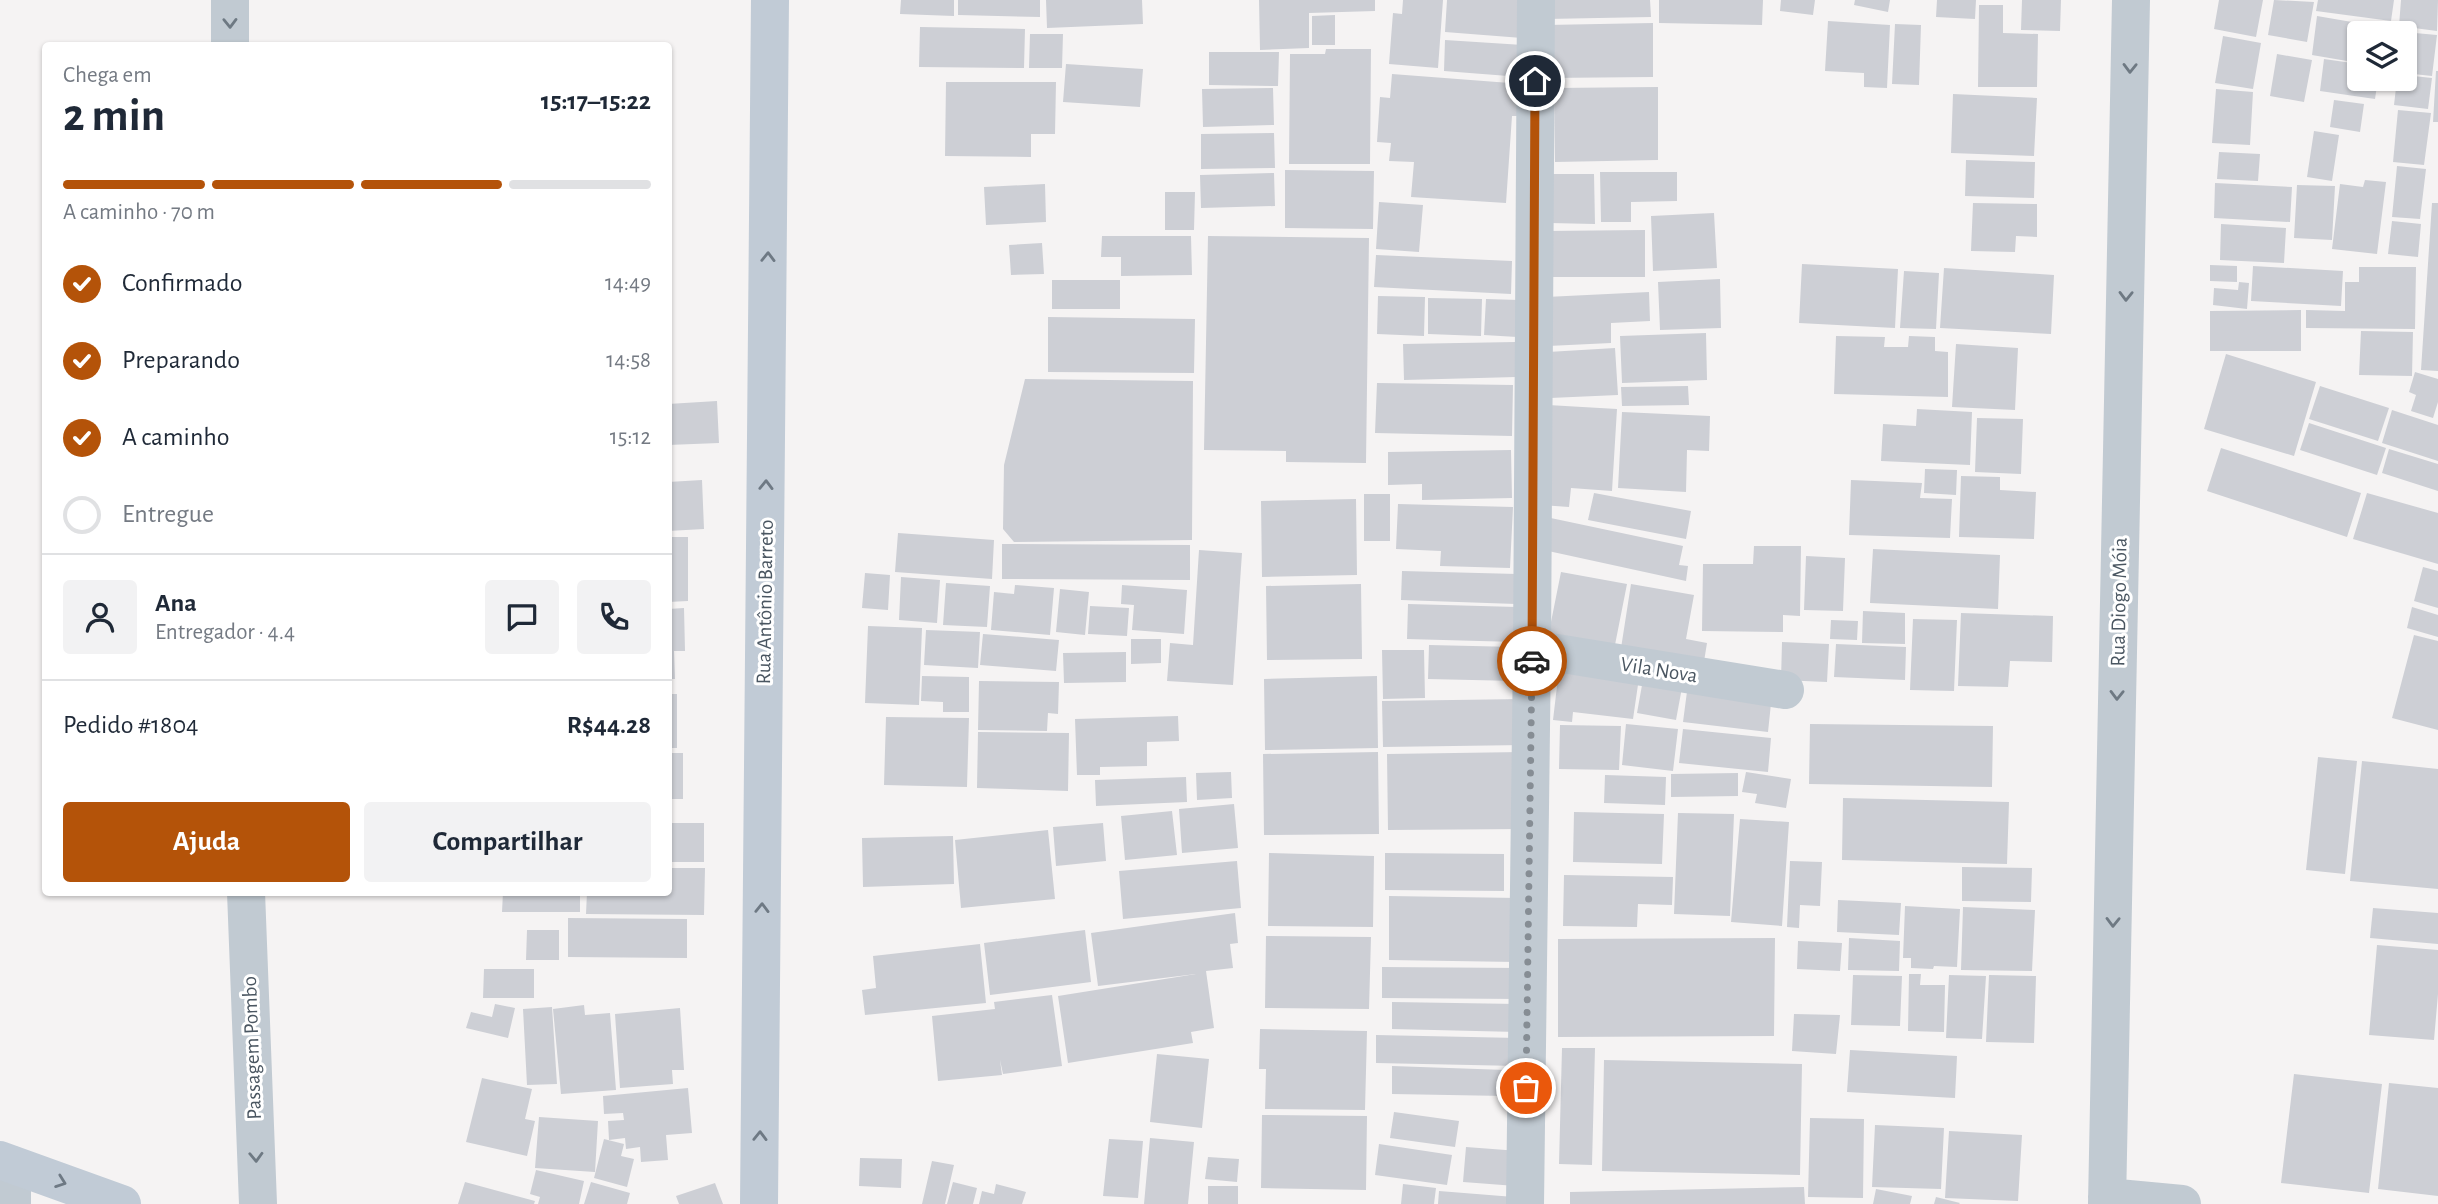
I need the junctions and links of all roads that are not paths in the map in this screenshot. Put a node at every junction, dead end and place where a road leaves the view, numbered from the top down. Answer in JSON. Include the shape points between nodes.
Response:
{"nodes":[{"id":1,"x":230,"y":0,"type":"edge"},
{"id":2,"x":770,"y":0,"type":"edge"},
{"id":3,"x":1536,"y":0,"type":"edge"},
{"id":4,"x":2132,"y":0,"type":"edge"},
{"id":5,"x":230,"y":42,"type":"edge"},
{"id":6,"x":1532,"y":649,"type":"junction"},
{"id":7,"x":1786,"y":691,"type":"dead end"},
{"id":8,"x":246,"y":896,"type":"edge"},
{"id":9,"x":6,"y":1162,"type":"edge"},
{"id":10,"x":2107,"y":1200,"type":"edge"},
{"id":11,"x":12,"y":1204,"type":"edge"},
{"id":12,"x":122,"y":1204,"type":"edge"},
{"id":13,"x":258,"y":1204,"type":"edge"},
{"id":14,"x":759,"y":1204,"type":"edge"},
{"id":15,"x":1525,"y":1204,"type":"edge"},
{"id":16,"x":2182,"y":1204,"type":"edge"}],
"edges":[{"from":1,"to":5,"type":"street","one_way":true},
{"from":14,"to":2,"type":"main road","name":"Rua Antônio Barreto","one_way":true},
{"from":3,"to":6,"type":"street"},
{"from":4,"to":10,"type":"street","name":"Rua Diogo Móia","one_way":true},
{"from":6,"to":7,"type":"street","name":"Vila Nova"},
{"from":6,"to":15,"type":"street"},
{"from":8,"to":13,"type":"street","name":"Passagem Pombo","one_way":true},
{"from":9,"to":11,"type":"street"},
{"from":9,"to":12,"type":"main road","one_way":true},
{"from":10,"to":16,"type":"street"}]}
